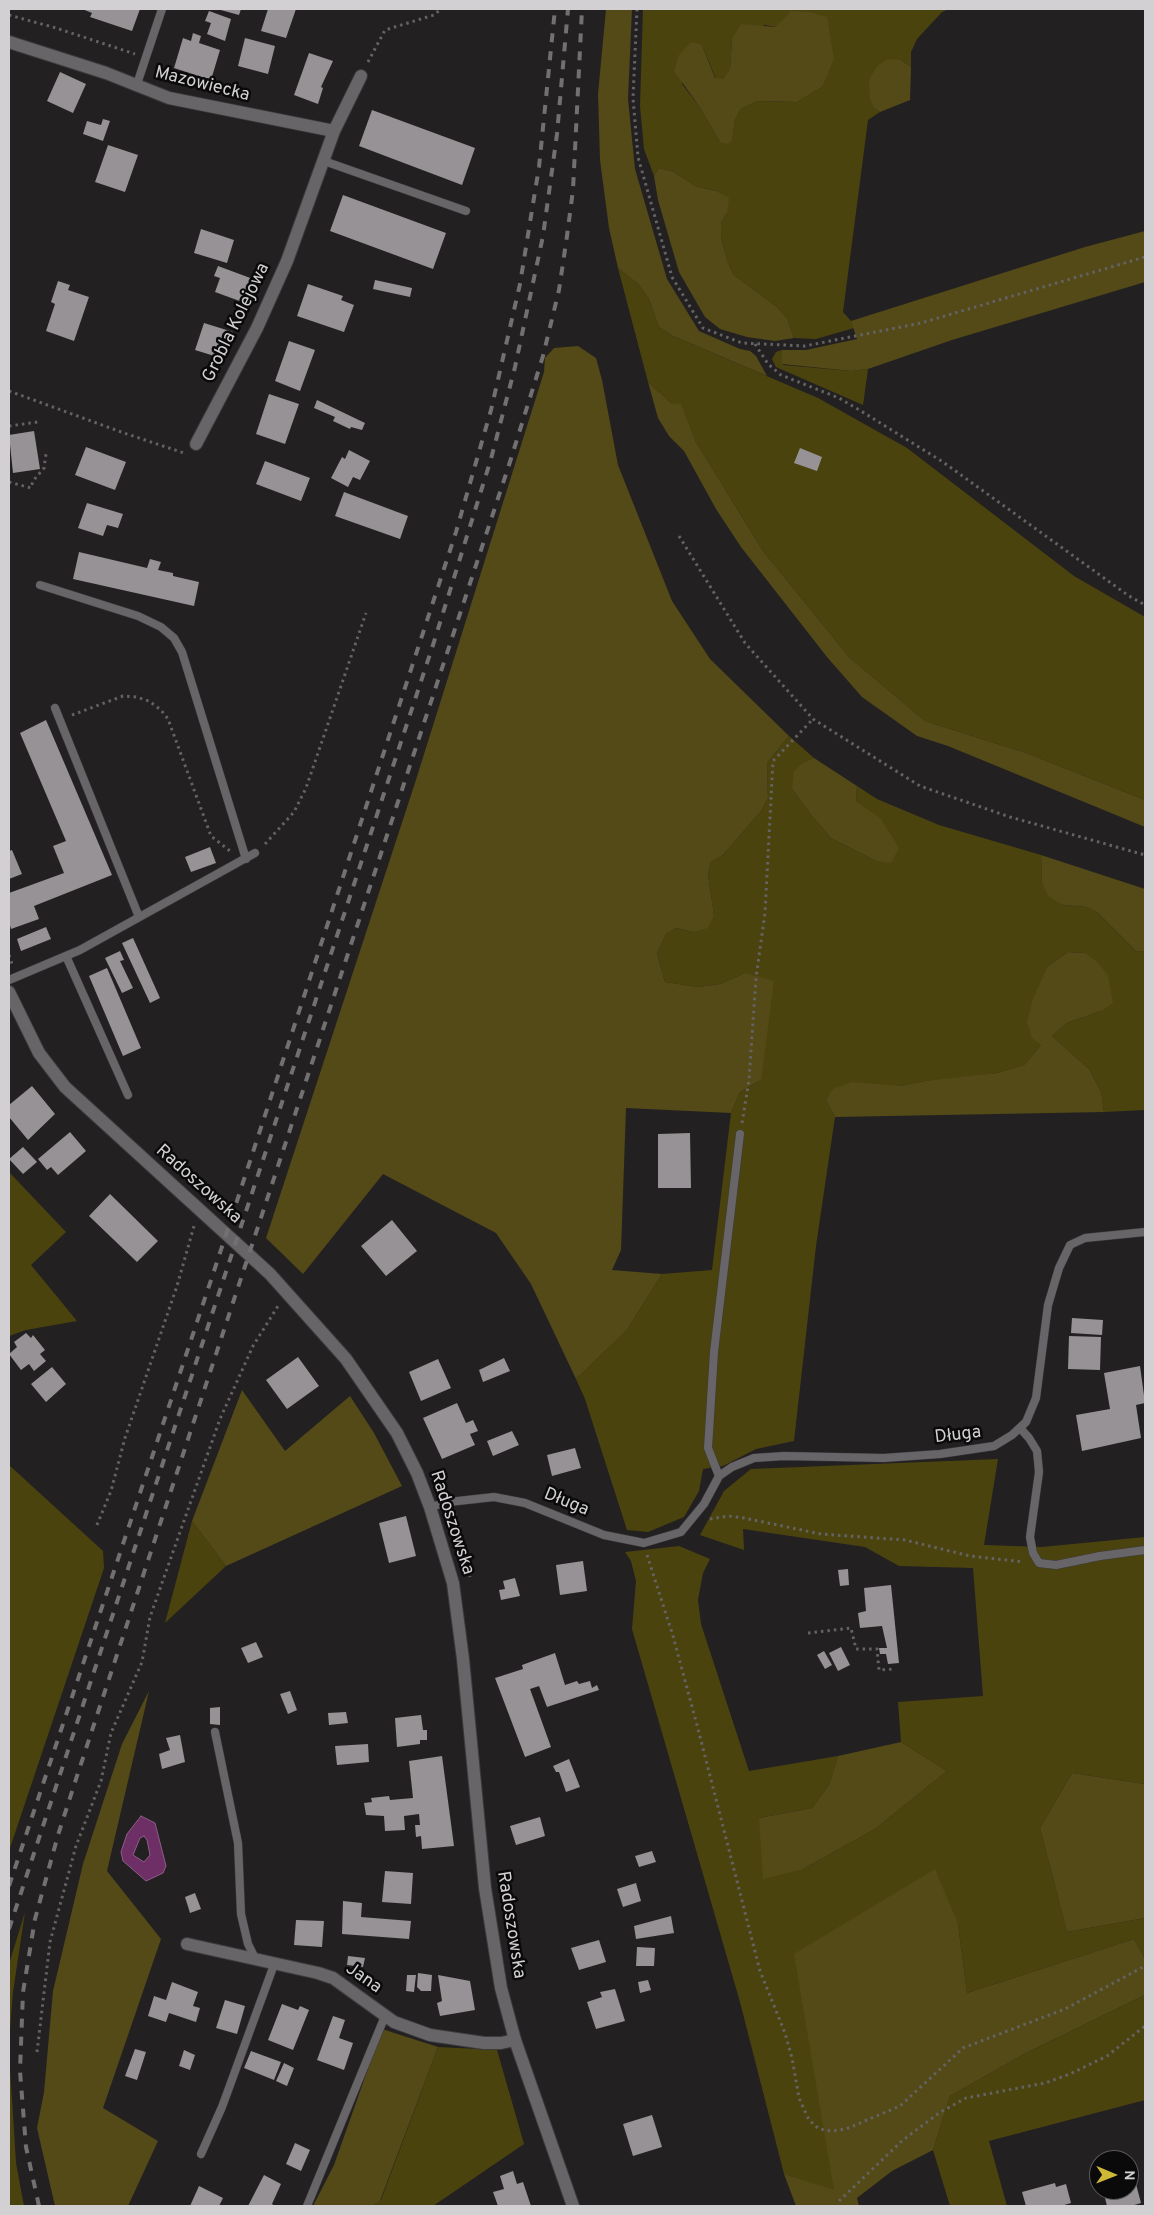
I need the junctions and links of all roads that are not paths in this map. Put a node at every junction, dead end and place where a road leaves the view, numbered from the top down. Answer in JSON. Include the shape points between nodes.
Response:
{"nodes":[{"id":1,"x":162,"y":9,"type":"edge"},
{"id":2,"x":9,"y":42,"type":"edge"},
{"id":3,"x":362,"y":76,"type":"road end"},
{"id":4,"x":136,"y":87,"type":"junction"},
{"id":5,"x":334,"y":131,"type":"junction"},
{"id":6,"x":324,"y":161,"type":"junction"},
{"id":7,"x":466,"y":211,"type":"dead end"},
{"id":8,"x":196,"y":444,"type":"road end"},
{"id":9,"x":40,"y":585,"type":"dead end"},
{"id":10,"x":55,"y":708,"type":"dead end"},
{"id":11,"x":255,"y":853,"type":"road end"},
{"id":12,"x":246,"y":859,"type":"junction"},
{"id":13,"x":139,"y":917,"type":"junction"},
{"id":14,"x":66,"y":956,"type":"junction"},
{"id":15,"x":9,"y":980,"type":"edge"},
{"id":16,"x":9,"y":992,"type":"edge"},
{"id":17,"x":128,"y":1095,"type":"dead end"},
{"id":18,"x":740,"y":1134,"type":"road end"},
{"id":19,"x":1145,"y":1232,"type":"edge"},
{"id":20,"x":1020,"y":1428,"type":"junction"},
{"id":21,"x":719,"y":1476,"type":"junction"},
{"id":22,"x":430,"y":1508,"type":"junction"},
{"id":23,"x":1145,"y":1550,"type":"edge"},
{"id":24,"x":215,"y":1732,"type":"dead end"},
{"id":25,"x":188,"y":1944,"type":"dead end"},
{"id":26,"x":255,"y":1958,"type":"junction"},
{"id":27,"x":275,"y":1962,"type":"junction"},
{"id":28,"x":385,"y":2016,"type":"junction"},
{"id":29,"x":515,"y":2040,"type":"junction"},
{"id":30,"x":201,"y":2154,"type":"dead end"},
{"id":31,"x":307,"y":2206,"type":"edge"},
{"id":32,"x":573,"y":2206,"type":"edge"}],
"edges":[{"from":1,"to":4,"type":"lane"},
{"from":2,"to":4,"type":"street","name":"Mazowiecka","via":[[106,73]]},
{"from":3,"to":5,"type":"street","name":"Grobla Kolejowa"},
{"from":4,"to":5,"type":"street","name":"Mazowiecka","via":[[169,98]]},
{"from":5,"to":6,"type":"street","name":"Grobla Kolejowa"},
{"from":6,"to":7,"type":"lane"},
{"from":6,"to":8,"type":"street","name":"Grobla Kolejowa","via":[[287,261]]},
{"from":9,"to":12,"type":"lane","via":[[138,616],[174,638],[182,652]]},
{"from":10,"to":13,"type":"lane"},
{"from":11,"to":12,"type":"lane"},
{"from":12,"to":13,"type":"lane"},
{"from":13,"to":14,"type":"lane"},
{"from":14,"to":15,"type":"lane"},
{"from":14,"to":17,"type":"lane"},
{"from":16,"to":22,"type":"street","name":"Radoszowska","via":[[40,1053],[65,1087],[270,1274],[346,1358],[397,1433]]},
{"from":18,"to":21,"type":"lane","via":[[714,1352],[708,1448]]},
{"from":19,"to":20,"type":"lane","name":"Długa","via":[[1085,1238],[1070,1245],[1048,1305],[1036,1398]]},
{"from":20,"to":21,"type":"lane","name":"Długa","via":[[994,1446],[884,1458],[754,1458]]},
{"from":20,"to":23,"type":"lane","via":[[1037,1451],[1039,1472],[1030,1537],[1033,1553],[1039,1562],[1056,1565]]},
{"from":21,"to":22,"type":"lane","name":"Długa","via":[[704,1504],[681,1532],[644,1543],[604,1534],[525,1502],[494,1497],[449,1502]]},
{"from":22,"to":29,"type":"street","name":"Radoszowska","via":[[455,1599],[491,1931]]},
{"from":24,"to":26,"type":"lane","via":[[238,1843],[241,1914]]},
{"from":25,"to":26,"type":"street","name":"Jana"},
{"from":26,"to":27,"type":"street","name":"Jana"},
{"from":27,"to":28,"type":"street","name":"Jana","via":[[333,1978]]},
{"from":27,"to":30,"type":"lane","via":[[222,2107]]},
{"from":28,"to":29,"type":"street","name":"Jana","via":[[430,2035],[484,2043]]},
{"from":28,"to":31,"type":"lane"},
{"from":29,"to":32,"type":"street","name":"Radoszowska"}]}
